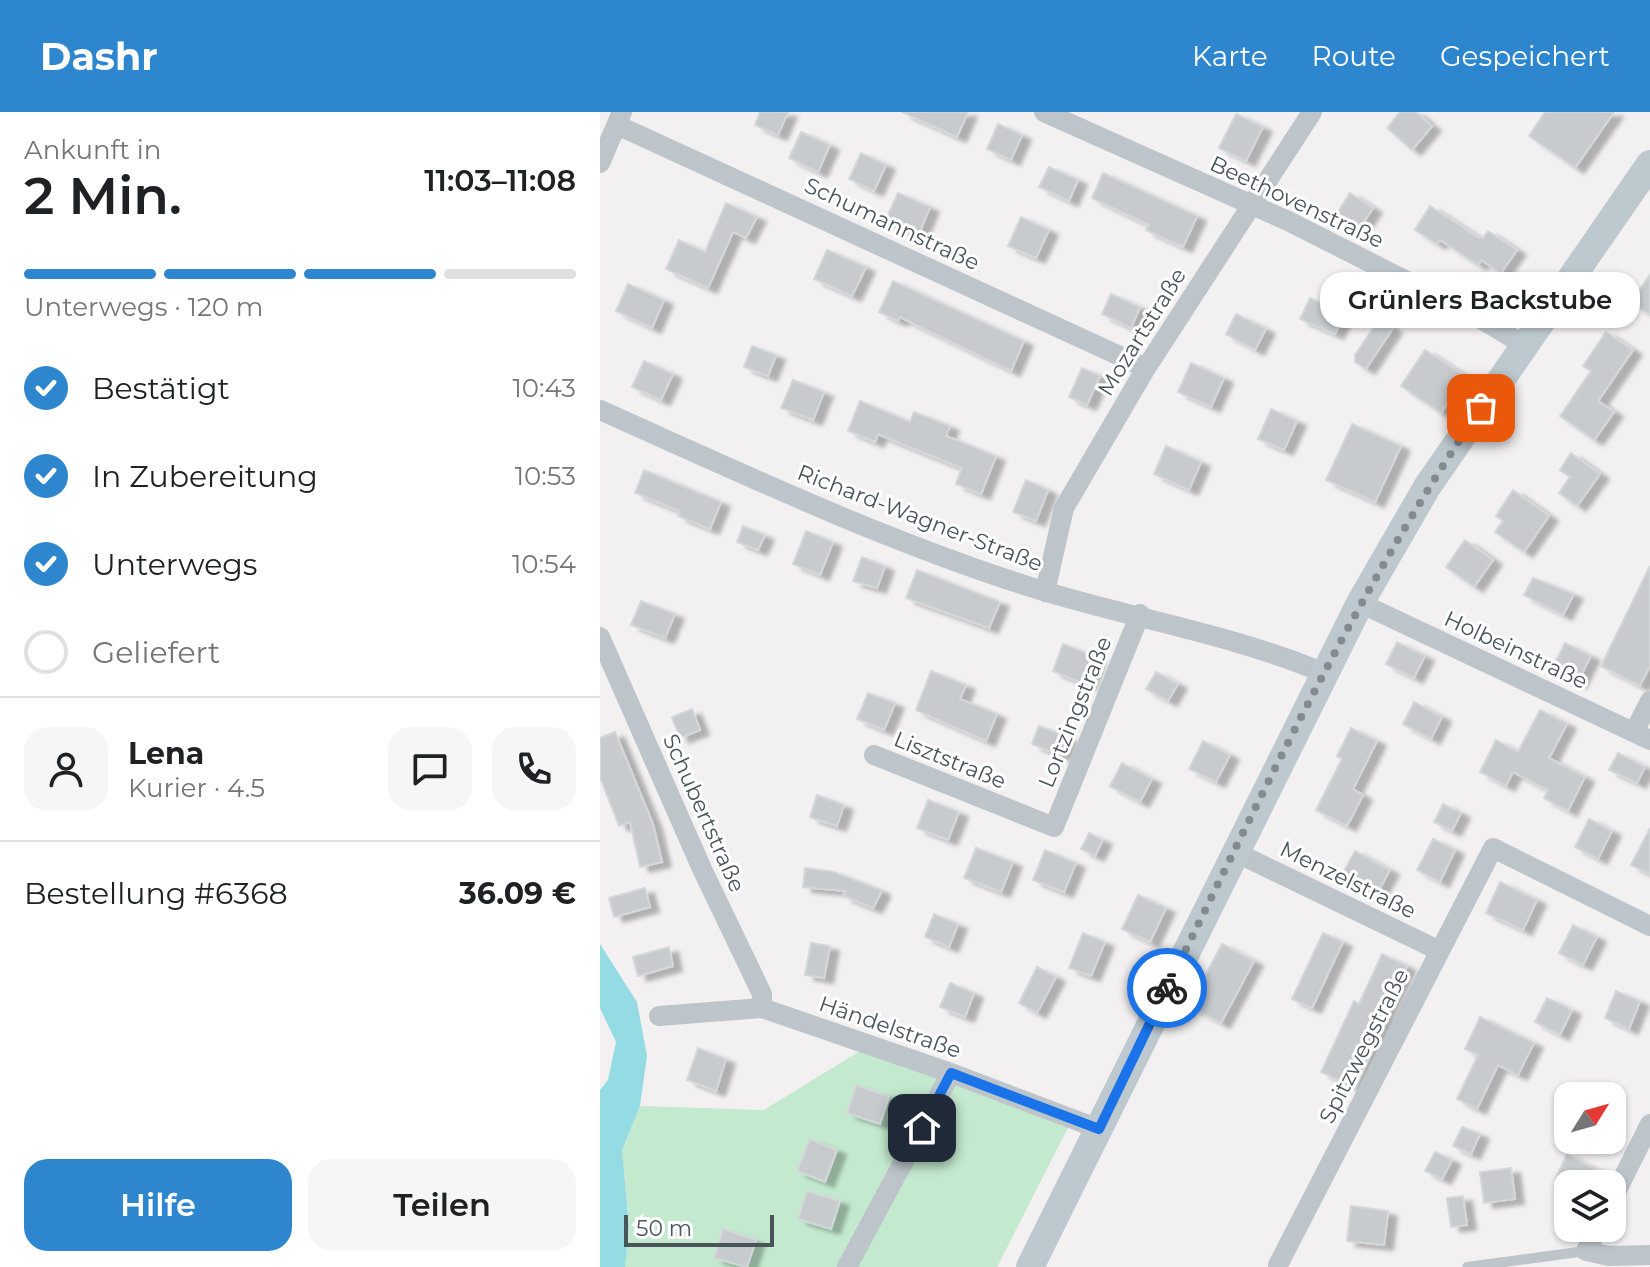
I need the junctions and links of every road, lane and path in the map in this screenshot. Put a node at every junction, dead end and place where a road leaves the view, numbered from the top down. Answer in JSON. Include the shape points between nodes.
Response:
{"nodes":[{"id":1,"x":1044,"y":112,"type":"edge"},
{"id":2,"x":1312,"y":112,"type":"edge"},
{"id":3,"x":619,"y":118,"type":"edge"},
{"id":4,"x":600,"y":163,"type":"edge"},
{"id":5,"x":1650,"y":164,"type":"edge"},
{"id":6,"x":1249,"y":206,"type":"junction"},
{"id":7,"x":1524,"y":345,"type":"junction"},
{"id":8,"x":1146,"y":368,"type":"junction"},
{"id":9,"x":600,"y":410,"type":"edge"},
{"id":10,"x":1045,"y":592,"type":"junction"},
{"id":11,"x":1360,"y":603,"type":"junction"},
{"id":12,"x":1140,"y":614,"type":"junction"},
{"id":13,"x":600,"y":637,"type":"edge"},
{"id":14,"x":1324,"y":673,"type":"junction"},
{"id":15,"x":1650,"y":701,"type":"edge"},
{"id":16,"x":1642,"y":736,"type":"edge"},
{"id":17,"x":874,"y":755,"type":"dead end"},
{"id":18,"x":1054,"y":827,"type":"joint"},
{"id":19,"x":1235,"y":852,"type":"junction"},
{"id":20,"x":1650,"y":926,"type":"edge"},
{"id":21,"x":1440,"y":951,"type":"junction"},
{"id":22,"x":762,"y":1008,"type":"junction"},
{"id":23,"x":659,"y":1016,"type":"dead end"},
{"id":24,"x":951,"y":1073,"type":"junction"},
{"id":25,"x":1650,"y":1124,"type":"edge"},
{"id":26,"x":1099,"y":1129,"type":"junction"},
{"id":27,"x":1626,"y":1172,"type":"edge"},
{"id":28,"x":1591,"y":1242,"type":"edge"},
{"id":29,"x":1586,"y":1251,"type":"junction"},
{"id":30,"x":1650,"y":1255,"type":"edge"},
{"id":31,"x":1279,"y":1266,"type":"edge"},
{"id":32,"x":847,"y":1267,"type":"edge"},
{"id":33,"x":1030,"y":1267,"type":"edge"},
{"id":34,"x":1467,"y":1267,"type":"edge"}],
"edges":[{"from":1,"to":6,"type":"street","name":"Beethovenstraße"},
{"from":2,"to":6,"type":"street","name":"Mozartstraße"},
{"from":3,"to":4,"type":"street"},
{"from":3,"to":8,"type":"street","name":"Schumannstraße"},
{"from":5,"to":7,"type":"main road"},
{"from":6,"to":7,"type":"street","name":"Beethovenstraße","via":[[1476,316]]},
{"from":6,"to":8,"type":"street","name":"Mozartstraße"},
{"from":7,"to":11,"type":"main road","via":[[1427,487]]},
{"from":8,"to":10,"type":"street","name":"Mozartstraße","via":[[1064,508]]},
{"from":9,"to":10,"type":"street","name":"Richard-Wagner-Straße","via":[[842,518]]},
{"from":10,"to":12,"type":"street","name":"Richard-Wagner-Straße"},
{"from":11,"to":14,"type":"main road"},
{"from":11,"to":16,"type":"street","name":"Holbeinstraße"},
{"from":12,"to":14,"type":"street","name":"Richard-Wagner-Straße"},
{"from":12,"to":18,"type":"street","name":"Lortzingstraße"},
{"from":13,"to":22,"type":"street","name":"Schubertstraße","via":[[762,994]]},
{"from":14,"to":19,"type":"main road"},
{"from":15,"to":16,"type":"street"},
{"from":17,"to":18,"type":"street","name":"Lisztstraße"},
{"from":19,"to":21,"type":"street","name":"Menzelstraße"},
{"from":19,"to":26,"type":"main road"},
{"from":20,"to":21,"type":"street","name":"Spitzwegstraße","via":[[1493,848]]},
{"from":21,"to":31,"type":"street","name":"Spitzwegstraße"},
{"from":22,"to":23,"type":"street","name":"Händelstraße"},
{"from":22,"to":24,"type":"street","name":"Händelstraße"},
{"from":24,"to":26,"type":"street","name":"Händelstraße"},
{"from":24,"to":32,"type":"street"},
{"from":25,"to":27,"type":"street"},
{"from":26,"to":33,"type":"main road"},
{"from":28,"to":29,"type":"street"},
{"from":29,"to":30,"type":"street"},
{"from":29,"to":34,"type":"lane"}]}
